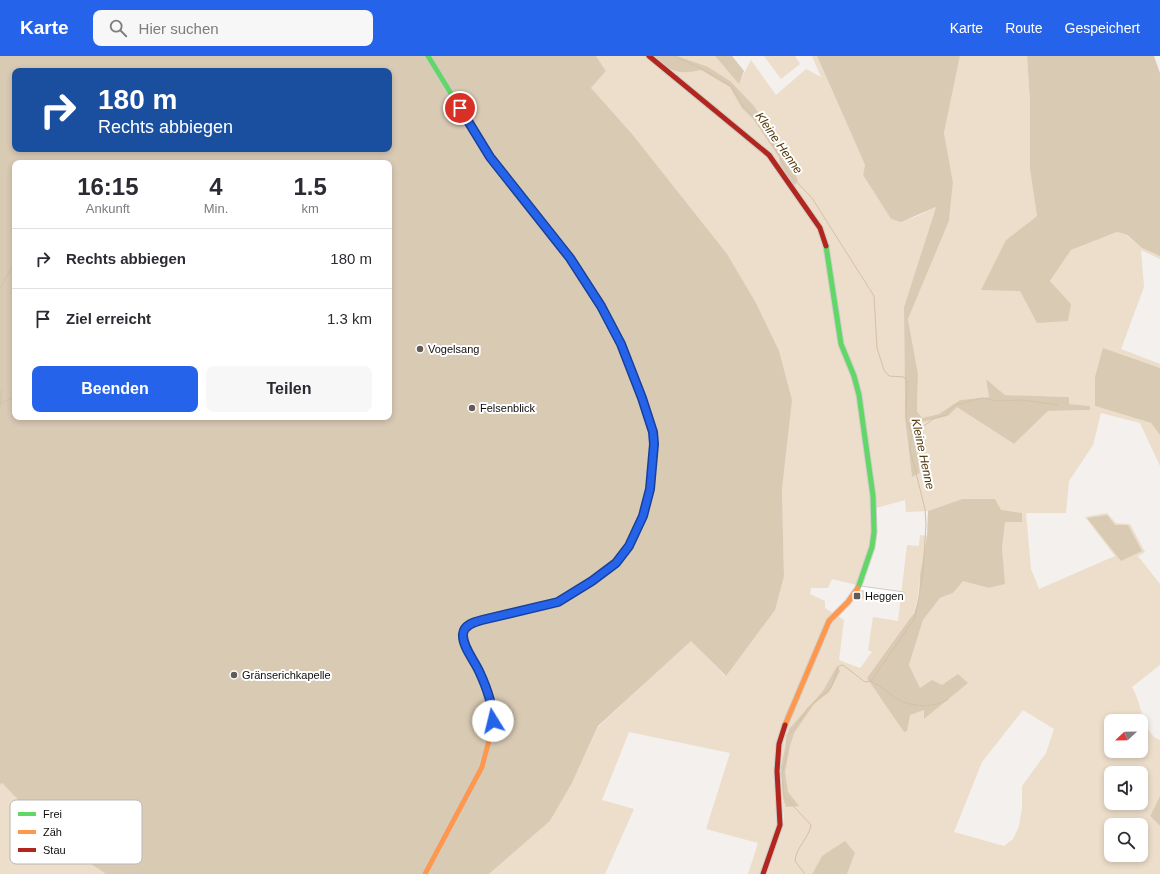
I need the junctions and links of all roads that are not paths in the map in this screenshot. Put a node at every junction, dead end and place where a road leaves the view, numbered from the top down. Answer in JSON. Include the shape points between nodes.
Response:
{"nodes":[{"id":1,"x":428,"y":56,"type":"edge"},
{"id":2,"x":649,"y":56,"type":"edge"},
{"id":3,"x":858,"y":588,"type":"junction"},
{"id":4,"x":902,"y":594,"type":"dead end"},
{"id":5,"x":425,"y":874,"type":"edge"},
{"id":6,"x":763,"y":874,"type":"edge"}],
"edges":[{"from":1,"to":5,"type":"street","via":[[490,157],[570,258],[598,301],[621,344],[642,398],[653,432],[654,444],[650,489],[643,516],[629,546],[616,563],[558,602],[482,620],[472,623],[465,629],[465,644],[480,672],[489,701],[492,729],[482,767]]},
{"from":2,"to":3,"type":"street","via":[[770,155],[825,239],[833,277],[841,344],[859,395],[873,496],[873,542],[870,558]]},
{"from":3,"to":4,"type":"street"},
{"from":3,"to":6,"type":"street","via":[[829,621],[783,730],[777,771],[781,818]]}]}
